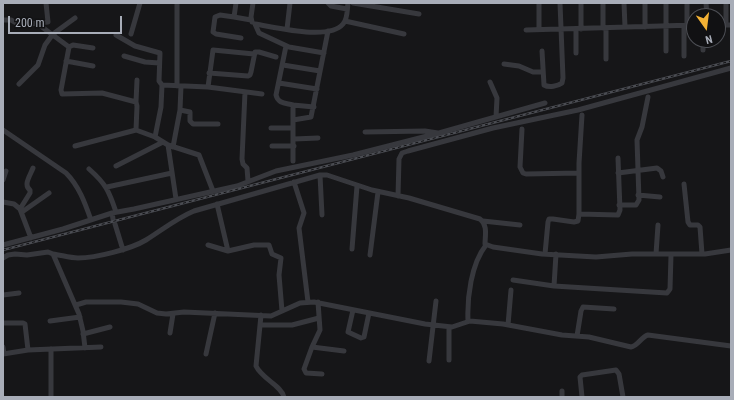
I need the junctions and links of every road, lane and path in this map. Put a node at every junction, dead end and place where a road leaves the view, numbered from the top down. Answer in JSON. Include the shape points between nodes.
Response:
{"nodes":[{"id":1,"x":46,"y":3,"type":"edge"},
{"id":2,"x":140,"y":3,"type":"edge"},
{"id":3,"x":177,"y":3,"type":"edge"},
{"id":4,"x":236,"y":3,"type":"edge"},
{"id":5,"x":253,"y":3,"type":"edge"},
{"id":6,"x":290,"y":3,"type":"edge"},
{"id":7,"x":328,"y":3,"type":"edge"},
{"id":8,"x":348,"y":3,"type":"edge"},
{"id":9,"x":353,"y":3,"type":"edge"},
{"id":10,"x":539,"y":3,"type":"edge"},
{"id":11,"x":560,"y":3,"type":"edge"},
{"id":12,"x":581,"y":3,"type":"edge"},
{"id":13,"x":603,"y":3,"type":"edge"},
{"id":14,"x":624,"y":3,"type":"edge"},
{"id":15,"x":645,"y":3,"type":"edge"},
{"id":16,"x":666,"y":3,"type":"edge"},
{"id":17,"x":687,"y":3,"type":"edge"},
{"id":18,"x":726,"y":3,"type":"edge"},
{"id":19,"x":347,"y":9,"type":"junction"},
{"id":20,"x":419,"y":14,"type":"dead end"},
{"id":21,"x":234,"y":17,"type":"junction"},
{"id":22,"x":75,"y":18,"type":"dead end"},
{"id":23,"x":3,"y":20,"type":"edge"},
{"id":24,"x":251,"y":20,"type":"junction"},
{"id":25,"x":345,"y":21,"type":"junction"},
{"id":26,"x":39,"y":23,"type":"junction"},
{"id":27,"x":255,"y":24,"type":"junction"},
{"id":28,"x":728,"y":24,"type":"edge"},
{"id":29,"x":666,"y":26,"type":"junction"},
{"id":30,"x":685,"y":26,"type":"junction"},
{"id":31,"x":624,"y":27,"type":"junction"},
{"id":32,"x":645,"y":27,"type":"junction"},
{"id":33,"x":604,"y":28,"type":"junction"},
{"id":34,"x":287,"y":29,"type":"junction"},
{"id":35,"x":539,"y":29,"type":"junction"},
{"id":36,"x":562,"y":29,"type":"junction"},
{"id":37,"x":579,"y":29,"type":"junction"},
{"id":38,"x":526,"y":30,"type":"dead end"},
{"id":39,"x":328,"y":31,"type":"junction"},
{"id":40,"x":53,"y":34,"type":"junction"},
{"id":41,"x":131,"y":34,"type":"dead end"},
{"id":42,"x":404,"y":34,"type":"dead end"},
{"id":43,"x":116,"y":35,"type":"dead end"},
{"id":44,"x":241,"y":38,"type":"dead end"},
{"id":45,"x":286,"y":46,"type":"junction"},
{"id":46,"x":69,"y":47,"type":"junction"},
{"id":47,"x":93,"y":48,"type":"dead end"},
{"id":48,"x":542,"y":51,"type":"dead end"},
{"id":49,"x":666,"y":51,"type":"dead end"},
{"id":50,"x":324,"y":53,"type":"junction"},
{"id":51,"x":576,"y":53,"type":"dead end"},
{"id":52,"x":254,"y":54,"type":"junction"},
{"id":53,"x":124,"y":56,"type":"dead end"},
{"id":54,"x":684,"y":56,"type":"dead end"},
{"id":55,"x":276,"y":57,"type":"dead end"},
{"id":56,"x":606,"y":59,"type":"dead end"},
{"id":57,"x":66,"y":62,"type":"junction"},
{"id":58,"x":159,"y":63,"type":"junction"},
{"id":59,"x":504,"y":64,"type":"dead end"},
{"id":60,"x":283,"y":65,"type":"junction"},
{"id":61,"x":92,"y":66,"type":"dead end"},
{"id":62,"x":731,"y":68,"type":"edge"},
{"id":63,"x":320,"y":71,"type":"junction"},
{"id":64,"x":543,"y":72,"type":"junction"},
{"id":65,"x":209,"y":74,"type":"junction"},
{"id":66,"x":137,"y":80,"type":"dead end"},
{"id":67,"x":490,"y":82,"type":"dead end"},
{"id":68,"x":279,"y":83,"type":"junction"},
{"id":69,"x":19,"y":84,"type":"dead end"},
{"id":70,"x":162,"y":85,"type":"junction"},
{"id":71,"x":179,"y":86,"type":"junction"},
{"id":72,"x":208,"y":86,"type":"junction"},
{"id":73,"x":317,"y":90,"type":"junction"},
{"id":74,"x":245,"y":92,"type":"junction"},
{"id":75,"x":262,"y":94,"type":"dead end"},
{"id":76,"x":648,"y":97,"type":"dead end"},
{"id":77,"x":136,"y":102,"type":"junction"},
{"id":78,"x":545,"y":103,"type":"dead end"},
{"id":79,"x":294,"y":105,"type":"junction"},
{"id":80,"x":314,"y":107,"type":"junction"},
{"id":81,"x":180,"y":110,"type":"junction"},
{"id":82,"x":582,"y":115,"type":"dead end"},
{"id":83,"x":496,"y":117,"type":"junction"},
{"id":84,"x":293,"y":120,"type":"junction"},
{"id":85,"x":218,"y":124,"type":"dead end"},
{"id":86,"x":271,"y":128,"type":"dead end"},
{"id":87,"x":293,"y":128,"type":"junction"},
{"id":88,"x":522,"y":129,"type":"dead end"},
{"id":89,"x":3,"y":130,"type":"edge"},
{"id":90,"x":136,"y":130,"type":"junction"},
{"id":91,"x":365,"y":132,"type":"dead end"},
{"id":92,"x":439,"y":133,"type":"junction"},
{"id":93,"x":155,"y":136,"type":"junction"},
{"id":94,"x":318,"y":138,"type":"dead end"},
{"id":95,"x":294,"y":139,"type":"junction"},
{"id":96,"x":166,"y":144,"type":"junction"},
{"id":97,"x":75,"y":146,"type":"dead end"},
{"id":98,"x":272,"y":146,"type":"dead end"},
{"id":99,"x":294,"y":146,"type":"junction"},
{"id":100,"x":174,"y":147,"type":"junction"},
{"id":101,"x":618,"y":158,"type":"dead end"},
{"id":102,"x":294,"y":161,"type":"dead end"},
{"id":103,"x":116,"y":166,"type":"dead end"},
{"id":104,"x":33,"y":168,"type":"dead end"},
{"id":105,"x":89,"y":169,"type":"dead end"},
{"id":106,"x":638,"y":170,"type":"junction"},
{"id":107,"x":6,"y":171,"type":"dead end"},
{"id":108,"x":172,"y":173,"type":"junction"},
{"id":109,"x":579,"y":173,"type":"junction"},
{"id":110,"x":618,"y":173,"type":"junction"},
{"id":111,"x":320,"y":175,"type":"junction"},
{"id":112,"x":663,"y":177,"type":"dead end"},
{"id":113,"x":3,"y":180,"type":"edge"},
{"id":114,"x":248,"y":181,"type":"junction"},
{"id":115,"x":294,"y":182,"type":"junction"},
{"id":116,"x":684,"y":184,"type":"dead end"},
{"id":117,"x":357,"y":186,"type":"junction"},
{"id":118,"x":106,"y":187,"type":"junction"},
{"id":119,"x":213,"y":191,"type":"junction"},
{"id":120,"x":378,"y":192,"type":"junction"},
{"id":121,"x":49,"y":193,"type":"dead end"},
{"id":122,"x":638,"y":195,"type":"junction"},
{"id":123,"x":398,"y":196,"type":"junction"},
{"id":124,"x":660,"y":197,"type":"dead end"},
{"id":125,"x":176,"y":199,"type":"junction"},
{"id":126,"x":3,"y":202,"type":"edge"},
{"id":127,"x":217,"y":204,"type":"junction"},
{"id":128,"x":619,"y":205,"type":"junction"},
{"id":129,"x":21,"y":210,"type":"junction"},
{"id":130,"x":114,"y":213,"type":"junction"},
{"id":131,"x":579,"y":214,"type":"junction"},
{"id":132,"x":322,"y":215,"type":"dead end"},
{"id":133,"x":91,"y":220,"type":"junction"},
{"id":134,"x":483,"y":221,"type":"junction"},
{"id":135,"x":520,"y":225,"type":"dead end"},
{"id":136,"x":658,"y":225,"type":"dead end"},
{"id":137,"x":31,"y":238,"type":"junction"},
{"id":138,"x":3,"y":245,"type":"edge"},
{"id":139,"x":208,"y":245,"type":"dead end"},
{"id":140,"x":486,"y":245,"type":"junction"},
{"id":141,"x":352,"y":249,"type":"dead end"},
{"id":142,"x":123,"y":250,"type":"junction"},
{"id":143,"x":731,"y":250,"type":"edge"},
{"id":144,"x":228,"y":251,"type":"junction"},
{"id":145,"x":53,"y":254,"type":"junction"},
{"id":146,"x":545,"y":254,"type":"junction"},
{"id":147,"x":556,"y":254,"type":"junction"},
{"id":148,"x":656,"y":254,"type":"junction"},
{"id":149,"x":671,"y":254,"type":"junction"},
{"id":150,"x":702,"y":254,"type":"junction"},
{"id":151,"x":370,"y":255,"type":"dead end"},
{"id":152,"x":3,"y":258,"type":"edge"},
{"id":153,"x":513,"y":280,"type":"dead end"},
{"id":154,"x":554,"y":286,"type":"junction"},
{"id":155,"x":511,"y":290,"type":"dead end"},
{"id":156,"x":20,"y":293,"type":"dead end"},
{"id":157,"x":3,"y":295,"type":"edge"},
{"id":158,"x":436,"y":301,"type":"dead end"},
{"id":159,"x":308,"y":302,"type":"junction"},
{"id":160,"x":318,"y":302,"type":"junction"},
{"id":161,"x":76,"y":305,"type":"junction"},
{"id":162,"x":614,"y":309,"type":"dead end"},
{"id":163,"x":353,"y":310,"type":"junction"},
{"id":164,"x":282,"y":311,"type":"junction"},
{"id":165,"x":215,"y":313,"type":"junction"},
{"id":166,"x":369,"y":313,"type":"junction"},
{"id":167,"x":173,"y":314,"type":"junction"},
{"id":168,"x":261,"y":315,"type":"junction"},
{"id":169,"x":80,"y":317,"type":"junction"},
{"id":170,"x":320,"y":318,"type":"junction"},
{"id":171,"x":50,"y":321,"type":"dead end"},
{"id":172,"x":468,"y":321,"type":"junction"},
{"id":173,"x":3,"y":324,"type":"edge"},
{"id":174,"x":260,"y":325,"type":"junction"},
{"id":175,"x":433,"y":325,"type":"junction"},
{"id":176,"x":508,"y":325,"type":"junction"},
{"id":177,"x":449,"y":327,"type":"junction"},
{"id":178,"x":110,"y":328,"type":"dead end"},
{"id":179,"x":170,"y":333,"type":"dead end"},
{"id":180,"x":83,"y":334,"type":"junction"},
{"id":181,"x":577,"y":336,"type":"junction"},
{"id":182,"x":3,"y":346,"type":"edge"},
{"id":183,"x":731,"y":346,"type":"edge"},
{"id":184,"x":101,"y":347,"type":"dead end"},
{"id":185,"x":312,"y":347,"type":"junction"},
{"id":186,"x":84,"y":348,"type":"junction"},
{"id":187,"x":28,"y":350,"type":"junction"},
{"id":188,"x":51,"y":350,"type":"junction"},
{"id":189,"x":344,"y":351,"type":"dead end"},
{"id":190,"x":4,"y":354,"type":"edge"},
{"id":191,"x":206,"y":354,"type":"dead end"},
{"id":192,"x":449,"y":360,"type":"dead end"},
{"id":193,"x":429,"y":361,"type":"dead end"},
{"id":194,"x":322,"y":374,"type":"dead end"},
{"id":195,"x":562,"y":391,"type":"dead end"},
{"id":196,"x":52,"y":397,"type":"edge"},
{"id":197,"x":284,"y":397,"type":"edge"},
{"id":198,"x":562,"y":397,"type":"edge"},
{"id":199,"x":582,"y":397,"type":"edge"},
{"id":200,"x":622,"y":397,"type":"edge"}],
"edges":[{"from":1,"to":26,"type":"street","via":[[48,22]]},
{"from":2,"to":41,"type":"street"},
{"from":3,"to":71,"type":"street"},
{"from":4,"to":21,"type":"street"},
{"from":5,"to":24,"type":"street"},
{"from":6,"to":34,"type":"street"},
{"from":7,"to":19,"type":"street"},
{"from":8,"to":19,"type":"street"},
{"from":9,"to":20,"type":"street"},
{"from":10,"to":35,"type":"street"},
{"from":11,"to":36,"type":"street"},
{"from":12,"to":37,"type":"street"},
{"from":13,"to":33,"type":"street"},
{"from":14,"to":31,"type":"street"},
{"from":15,"to":32,"type":"street"},
{"from":16,"to":29,"type":"street"},
{"from":17,"to":30,"type":"street"},
{"from":18,"to":28,"type":"street"},
{"from":19,"to":25,"type":"street"},
{"from":21,"to":24,"type":"street"},
{"from":21,"to":44,"type":"street","via":[[215,17],[213,32]]},
{"from":22,"to":40,"type":"street"},
{"from":23,"to":26,"type":"street","via":[[13,20],[20,25]]},
{"from":24,"to":27,"type":"street"},
{"from":25,"to":39,"type":"street","via":[[340,27]]},
{"from":25,"to":42,"type":"street"},
{"from":26,"to":40,"type":"street"},
{"from":27,"to":34,"type":"street"},
{"from":27,"to":45,"type":"street","via":[[259,33]]},
{"from":29,"to":30,"type":"street"},
{"from":29,"to":32,"type":"street"},
{"from":29,"to":49,"type":"street"},
{"from":30,"to":54,"type":"street"},
{"from":31,"to":32,"type":"street"},
{"from":31,"to":33,"type":"street"},
{"from":33,"to":37,"type":"street"},
{"from":33,"to":56,"type":"street"},
{"from":34,"to":39,"type":"street","via":[[312,33]]},
{"from":35,"to":36,"type":"street"},
{"from":35,"to":38,"type":"street"},
{"from":36,"to":37,"type":"street"},
{"from":36,"to":64,"type":"street","via":[[563,81],[546,87]]},
{"from":37,"to":51,"type":"street"},
{"from":39,"to":50,"type":"street"},
{"from":40,"to":46,"type":"street"},
{"from":40,"to":69,"type":"street","via":[[45,45],[38,65]]},
{"from":43,"to":58,"type":"street","via":[[135,46],[158,52]]},
{"from":45,"to":50,"type":"street"},
{"from":45,"to":60,"type":"street"},
{"from":46,"to":47,"type":"street","via":[[73,45]]},
{"from":46,"to":57,"type":"street"},
{"from":48,"to":64,"type":"street"},
{"from":50,"to":63,"type":"street"},
{"from":52,"to":55,"type":"street","via":[[259,52]]},
{"from":52,"to":65,"type":"street","via":[[248,76]]},
{"from":52,"to":65,"type":"street","via":[[214,50]]},
{"from":53,"to":58,"type":"street"},
{"from":57,"to":61,"type":"street"},
{"from":57,"to":77,"type":"street","via":[[62,94],[96,92]]},
{"from":58,"to":70,"type":"street","via":[[159,81]]},
{"from":59,"to":64,"type":"street","via":[[519,66],[533,72]]},
{"from":60,"to":63,"type":"street"},
{"from":60,"to":68,"type":"street"},
{"from":62,"to":123,"type":"street","via":[[578,110],[493,128],[402,153],[399,159]]},
{"from":63,"to":73,"type":"street"},
{"from":65,"to":72,"type":"street"},
{"from":66,"to":77,"type":"street"},
{"from":67,"to":83,"type":"street","via":[[497,98]]},
{"from":68,"to":73,"type":"street"},
{"from":68,"to":79,"type":"street","via":[[276,95],[278,100]]},
{"from":70,"to":71,"type":"street"},
{"from":70,"to":93,"type":"street","via":[[161,107]]},
{"from":71,"to":72,"type":"street"},
{"from":71,"to":81,"type":"street"},
{"from":72,"to":74,"type":"street"},
{"from":73,"to":80,"type":"street"},
{"from":74,"to":75,"type":"street"},
{"from":74,"to":114,"type":"street","via":[[242,159],[247,168]]},
{"from":76,"to":106,"type":"street","via":[[637,140]]},
{"from":77,"to":90,"type":"street"},
{"from":78,"to":83,"type":"street"},
{"from":79,"to":80,"type":"street"},
{"from":79,"to":84,"type":"street"},
{"from":80,"to":84,"type":"street","via":[[311,117]]},
{"from":81,"to":85,"type":"street","via":[[190,112],[190,121],[193,124]]},
{"from":81,"to":100,"type":"street"},
{"from":82,"to":109,"type":"street"},
{"from":83,"to":92,"type":"street"},
{"from":84,"to":87,"type":"street"},
{"from":86,"to":87,"type":"street"},
{"from":87,"to":95,"type":"street"},
{"from":88,"to":109,"type":"street","via":[[520,167],[523,173]]},
{"from":89,"to":133,"type":"street","via":[[71,178],[81,194]]},
{"from":90,"to":93,"type":"street"},
{"from":90,"to":97,"type":"street"},
{"from":91,"to":92,"type":"street"},
{"from":92,"to":114,"type":"street","via":[[334,160],[276,171]]},
{"from":93,"to":96,"type":"street"},
{"from":94,"to":95,"type":"street"},
{"from":95,"to":99,"type":"street"},
{"from":96,"to":100,"type":"street"},
{"from":96,"to":103,"type":"street"},
{"from":96,"to":108,"type":"street"},
{"from":98,"to":99,"type":"street"},
{"from":99,"to":102,"type":"street"},
{"from":100,"to":119,"type":"street","via":[[200,156]]},
{"from":101,"to":110,"type":"street"},
{"from":104,"to":129,"type":"street","via":[[26,185],[30,193]]},
{"from":105,"to":118,"type":"street"},
{"from":106,"to":110,"type":"street"},
{"from":106,"to":112,"type":"street","via":[[657,168]]},
{"from":106,"to":122,"type":"street"},
{"from":107,"to":113,"type":"street"},
{"from":108,"to":118,"type":"street"},
{"from":108,"to":125,"type":"street"},
{"from":109,"to":131,"type":"street"},
{"from":110,"to":128,"type":"street"},
{"from":111,"to":115,"type":"street"},
{"from":111,"to":117,"type":"street"},
{"from":111,"to":132,"type":"street"},
{"from":114,"to":119,"type":"street"},
{"from":115,"to":127,"type":"street"},
{"from":115,"to":159,"type":"street","via":[[304,213],[299,228]]},
{"from":116,"to":150,"type":"street","via":[[688,222],[700,227]]},
{"from":117,"to":120,"type":"street"},
{"from":117,"to":141,"type":"street"},
{"from":118,"to":130,"type":"street"},
{"from":119,"to":125,"type":"street"},
{"from":120,"to":123,"type":"street"},
{"from":120,"to":151,"type":"street"},
{"from":121,"to":129,"type":"street"},
{"from":122,"to":124,"type":"street"},
{"from":122,"to":128,"type":"street","via":[[636,205]]},
{"from":123,"to":134,"type":"street"},
{"from":125,"to":130,"type":"street"},
{"from":126,"to":129,"type":"street","via":[[14,204]]},
{"from":127,"to":142,"type":"street","via":[[185,214],[146,240]]},
{"from":127,"to":144,"type":"street"},
{"from":128,"to":131,"type":"street","via":[[619,213],[616,216]]},
{"from":129,"to":137,"type":"street"},
{"from":130,"to":133,"type":"street"},
{"from":130,"to":142,"type":"street"},
{"from":131,"to":146,"type":"street","via":[[576,222],[548,220]]},
{"from":133,"to":137,"type":"street"},
{"from":134,"to":135,"type":"street"},
{"from":134,"to":140,"type":"street"},
{"from":136,"to":148,"type":"street"},
{"from":137,"to":138,"type":"street"},
{"from":139,"to":144,"type":"street"},
{"from":140,"to":146,"type":"street"},
{"from":140,"to":172,"type":"street","via":[[479,256],[469,292]]},
{"from":142,"to":145,"type":"street","via":[[86,258]]},
{"from":143,"to":150,"type":"street"},
{"from":144,"to":164,"type":"street","via":[[254,245],[269,245],[272,254],[281,258],[279,275]]},
{"from":145,"to":152,"type":"street","via":[[15,254]]},
{"from":145,"to":161,"type":"street"},
{"from":146,"to":147,"type":"street"},
{"from":147,"to":148,"type":"street","via":[[596,257]]},
{"from":147,"to":154,"type":"street"},
{"from":148,"to":149,"type":"street"},
{"from":149,"to":150,"type":"street"},
{"from":149,"to":154,"type":"street","via":[[670,289],[667,293]]},
{"from":153,"to":154,"type":"street"},
{"from":155,"to":176,"type":"street"},
{"from":156,"to":157,"type":"street"},
{"from":158,"to":175,"type":"street"},
{"from":159,"to":160,"type":"street"},
{"from":159,"to":164,"type":"street"},
{"from":160,"to":163,"type":"street"},
{"from":160,"to":170,"type":"street"},
{"from":161,"to":167,"type":"street","via":[[86,302],[121,302],[143,306],[160,314]]},
{"from":161,"to":169,"type":"street"},
{"from":162,"to":181,"type":"street","via":[[583,307]]},
{"from":163,"to":166,"type":"street"},
{"from":163,"to":166,"type":"street","via":[[348,332],[361,338],[364,337]]},
{"from":164,"to":168,"type":"street","via":[[271,316]]},
{"from":165,"to":167,"type":"street"},
{"from":165,"to":168,"type":"street"},
{"from":165,"to":191,"type":"street"},
{"from":166,"to":175,"type":"street"},
{"from":167,"to":179,"type":"street"},
{"from":168,"to":174,"type":"street"},
{"from":169,"to":171,"type":"street"},
{"from":169,"to":180,"type":"street"},
{"from":170,"to":174,"type":"street","via":[[292,326]]},
{"from":170,"to":185,"type":"street","via":[[320,330]]},
{"from":172,"to":176,"type":"street"},
{"from":172,"to":177,"type":"street","via":[[456,327]]},
{"from":173,"to":187,"type":"street","via":[[25,324]]},
{"from":174,"to":197,"type":"street","via":[[256,366],[260,373],[283,392]]},
{"from":175,"to":177,"type":"street"},
{"from":175,"to":193,"type":"street"},
{"from":176,"to":181,"type":"street"},
{"from":177,"to":192,"type":"street"},
{"from":178,"to":180,"type":"street"},
{"from":180,"to":186,"type":"street"},
{"from":181,"to":183,"type":"street","via":[[631,347],[648,335]]},
{"from":182,"to":190,"type":"street"},
{"from":184,"to":186,"type":"street"},
{"from":185,"to":189,"type":"street"},
{"from":185,"to":194,"type":"street","via":[[305,371]]},
{"from":186,"to":188,"type":"street"},
{"from":187,"to":188,"type":"street"},
{"from":187,"to":190,"type":"street"},
{"from":188,"to":196,"type":"street"},
{"from":195,"to":198,"type":"street"},
{"from":199,"to":200,"type":"street","via":[[580,376],[616,370],[619,374]]}]}
